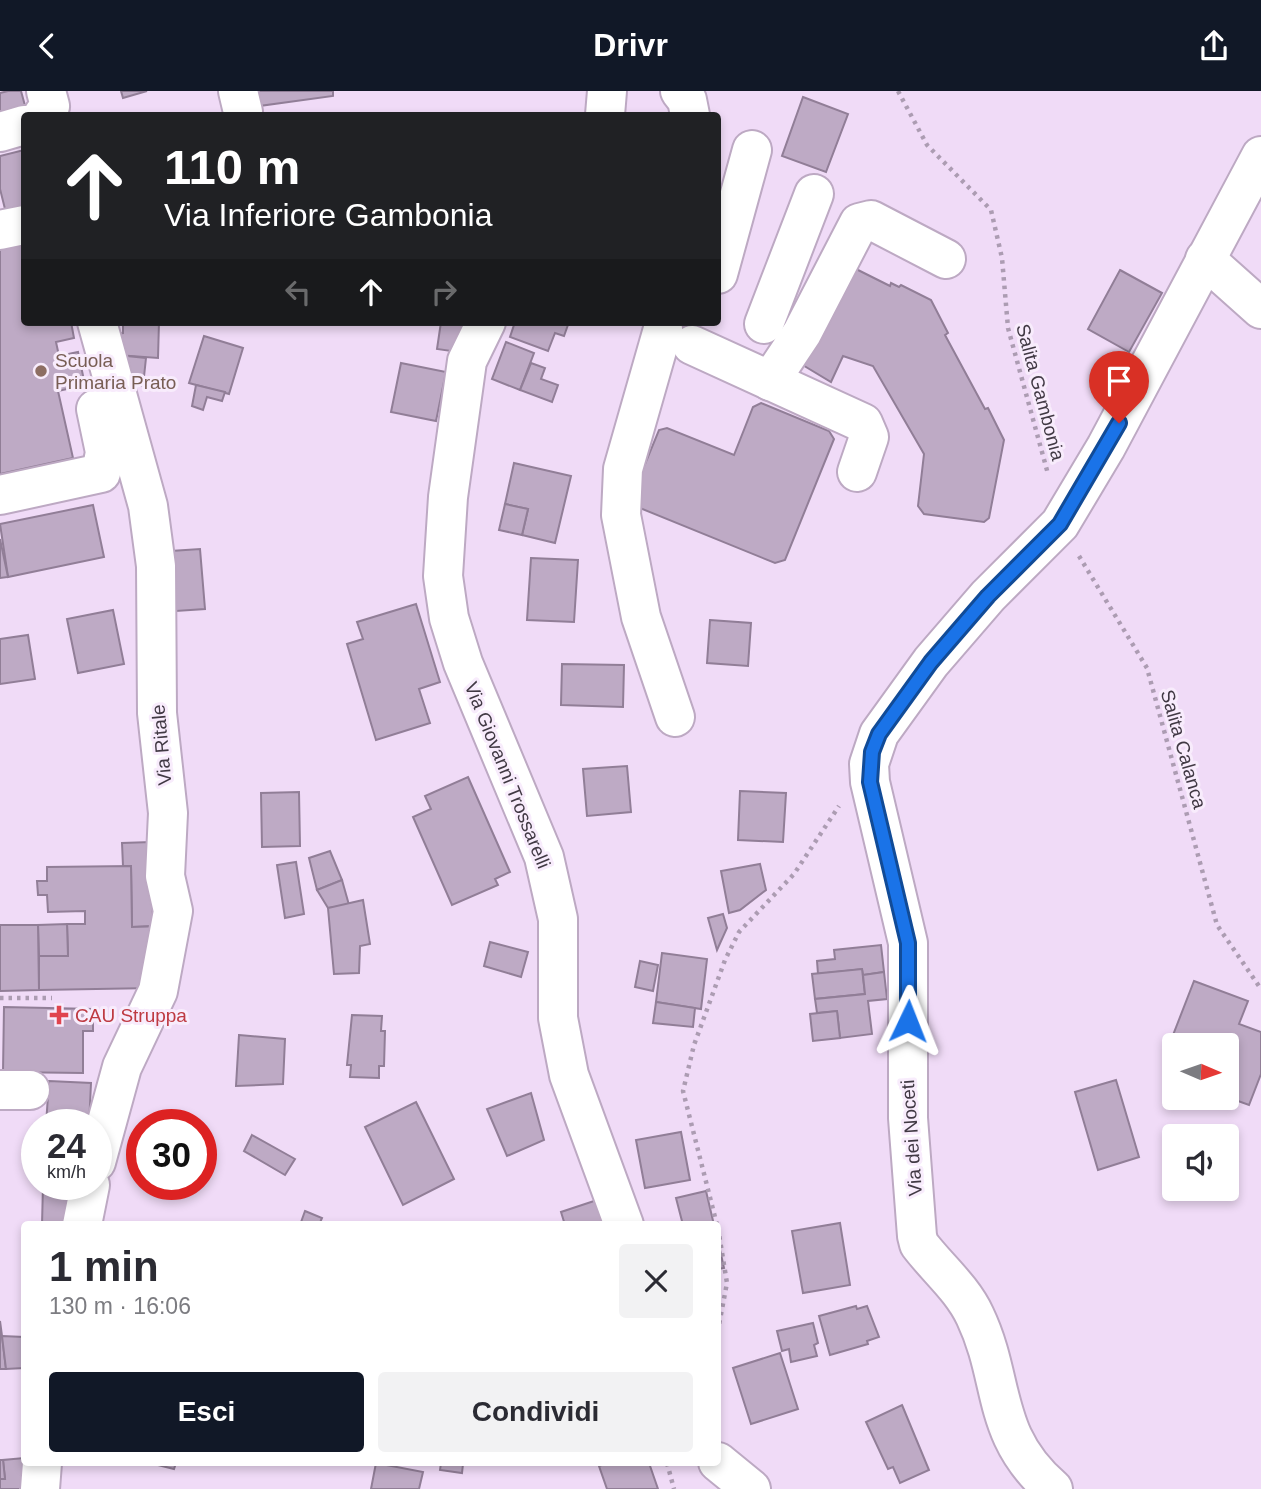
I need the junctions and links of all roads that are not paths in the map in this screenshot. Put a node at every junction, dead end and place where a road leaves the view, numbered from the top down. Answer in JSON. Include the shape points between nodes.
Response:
{"nodes":[{"id":1,"x":46,"y":91,"type":"edge"},
{"id":2,"x":68,"y":91,"type":"edge"},
{"id":3,"x":607,"y":91,"type":"edge"},
{"id":4,"x":680,"y":91,"type":"edge"},
{"id":5,"x":45,"y":112,"type":"edge"},
{"id":6,"x":74,"y":112,"type":"edge"},
{"id":7,"x":605,"y":112,"type":"edge"},
{"id":8,"x":689,"y":112,"type":"edge"},
{"id":9,"x":21,"y":126,"type":"edge"},
{"id":10,"x":0,"y":132,"type":"edge"},
{"id":11,"x":752,"y":150,"type":"dead end"},
{"id":12,"x":1261,"y":156,"type":"edge"},
{"id":13,"x":814,"y":194,"type":"dead end"},
{"id":14,"x":21,"y":226,"type":"edge"},
{"id":15,"x":0,"y":230,"type":"edge"},
{"id":16,"x":794,"y":244,"type":"junction"},
{"id":17,"x":946,"y":259,"type":"dead end"},
{"id":18,"x":1205,"y":259,"type":"junction"},
{"id":19,"x":721,"y":263,"type":"edge"},
{"id":20,"x":834,"y":272,"type":"junction"},
{"id":21,"x":1261,"y":309,"type":"edge"},
{"id":22,"x":764,"y":324,"type":"dead end"},
{"id":23,"x":77,"y":326,"type":"edge"},
{"id":24,"x":98,"y":326,"type":"edge"},
{"id":25,"x":484,"y":326,"type":"edge"},
{"id":26,"x":679,"y":329,"type":"edge"},
{"id":27,"x":770,"y":381,"type":"junction"},
{"id":28,"x":857,"y":472,"type":"dead end"},
{"id":29,"x":0,"y":495,"type":"edge"},
{"id":30,"x":675,"y":717,"type":"dead end"},
{"id":31,"x":111,"y":1109,"type":"edge"},
{"id":32,"x":87,"y":1200,"type":"edge"},
{"id":33,"x":83,"y":1221,"type":"edge"},
{"id":34,"x":623,"y":1221,"type":"edge"},
{"id":35,"x":721,"y":1464,"type":"edge"},
{"id":36,"x":42,"y":1466,"type":"edge"},
{"id":37,"x":40,"y":1489,"type":"edge"},
{"id":38,"x":751,"y":1489,"type":"edge"},
{"id":39,"x":1053,"y":1489,"type":"edge"}],
"edges":[{"from":1,"to":5,"type":"street","via":[[50,106]]},
{"from":2,"to":6,"type":"street"},
{"from":3,"to":7,"type":"street"},
{"from":4,"to":8,"type":"street"},
{"from":9,"to":10,"type":"street"},
{"from":11,"to":19,"type":"street"},
{"from":12,"to":18,"type":"street","name":"Via dei Noceti"},
{"from":13,"to":16,"type":"street"},
{"from":14,"to":15,"type":"street"},
{"from":16,"to":20,"type":"street"},
{"from":16,"to":22,"type":"street"},
{"from":17,"to":20,"type":"street","via":[[871,220],[859,223]]},
{"from":18,"to":21,"type":"street"},
{"from":18,"to":39,"type":"street","name":"Via dei Noceti","via":[[1060,524],[988,596],[931,662],[879,734],[859,751],[908,943],[906,1181],[919,1244],[974,1315],[1016,1447]]},
{"from":20,"to":27,"type":"street"},
{"from":23,"to":29,"type":"street","via":[[105,465],[101,473]]},
{"from":24,"to":31,"type":"street","name":"Via Ritale","via":[[148,506],[156,566],[157,713],[167,813],[165,876],[173,911],[158,991],[122,1067]]},
{"from":25,"to":34,"type":"street","name":"Via Giovanni Trossarelli","via":[[467,361],[448,496],[443,576],[449,618],[463,663],[544,857],[558,919],[558,1018],[569,1075]]},
{"from":26,"to":27,"type":"street"},
{"from":26,"to":30,"type":"street","via":[[623,469],[621,515],[641,617]]},
{"from":27,"to":28,"type":"street","via":[[863,423],[869,437]]},
{"from":32,"to":33,"type":"street"},
{"from":35,"to":38,"type":"street"},
{"from":36,"to":37,"type":"street"}]}
